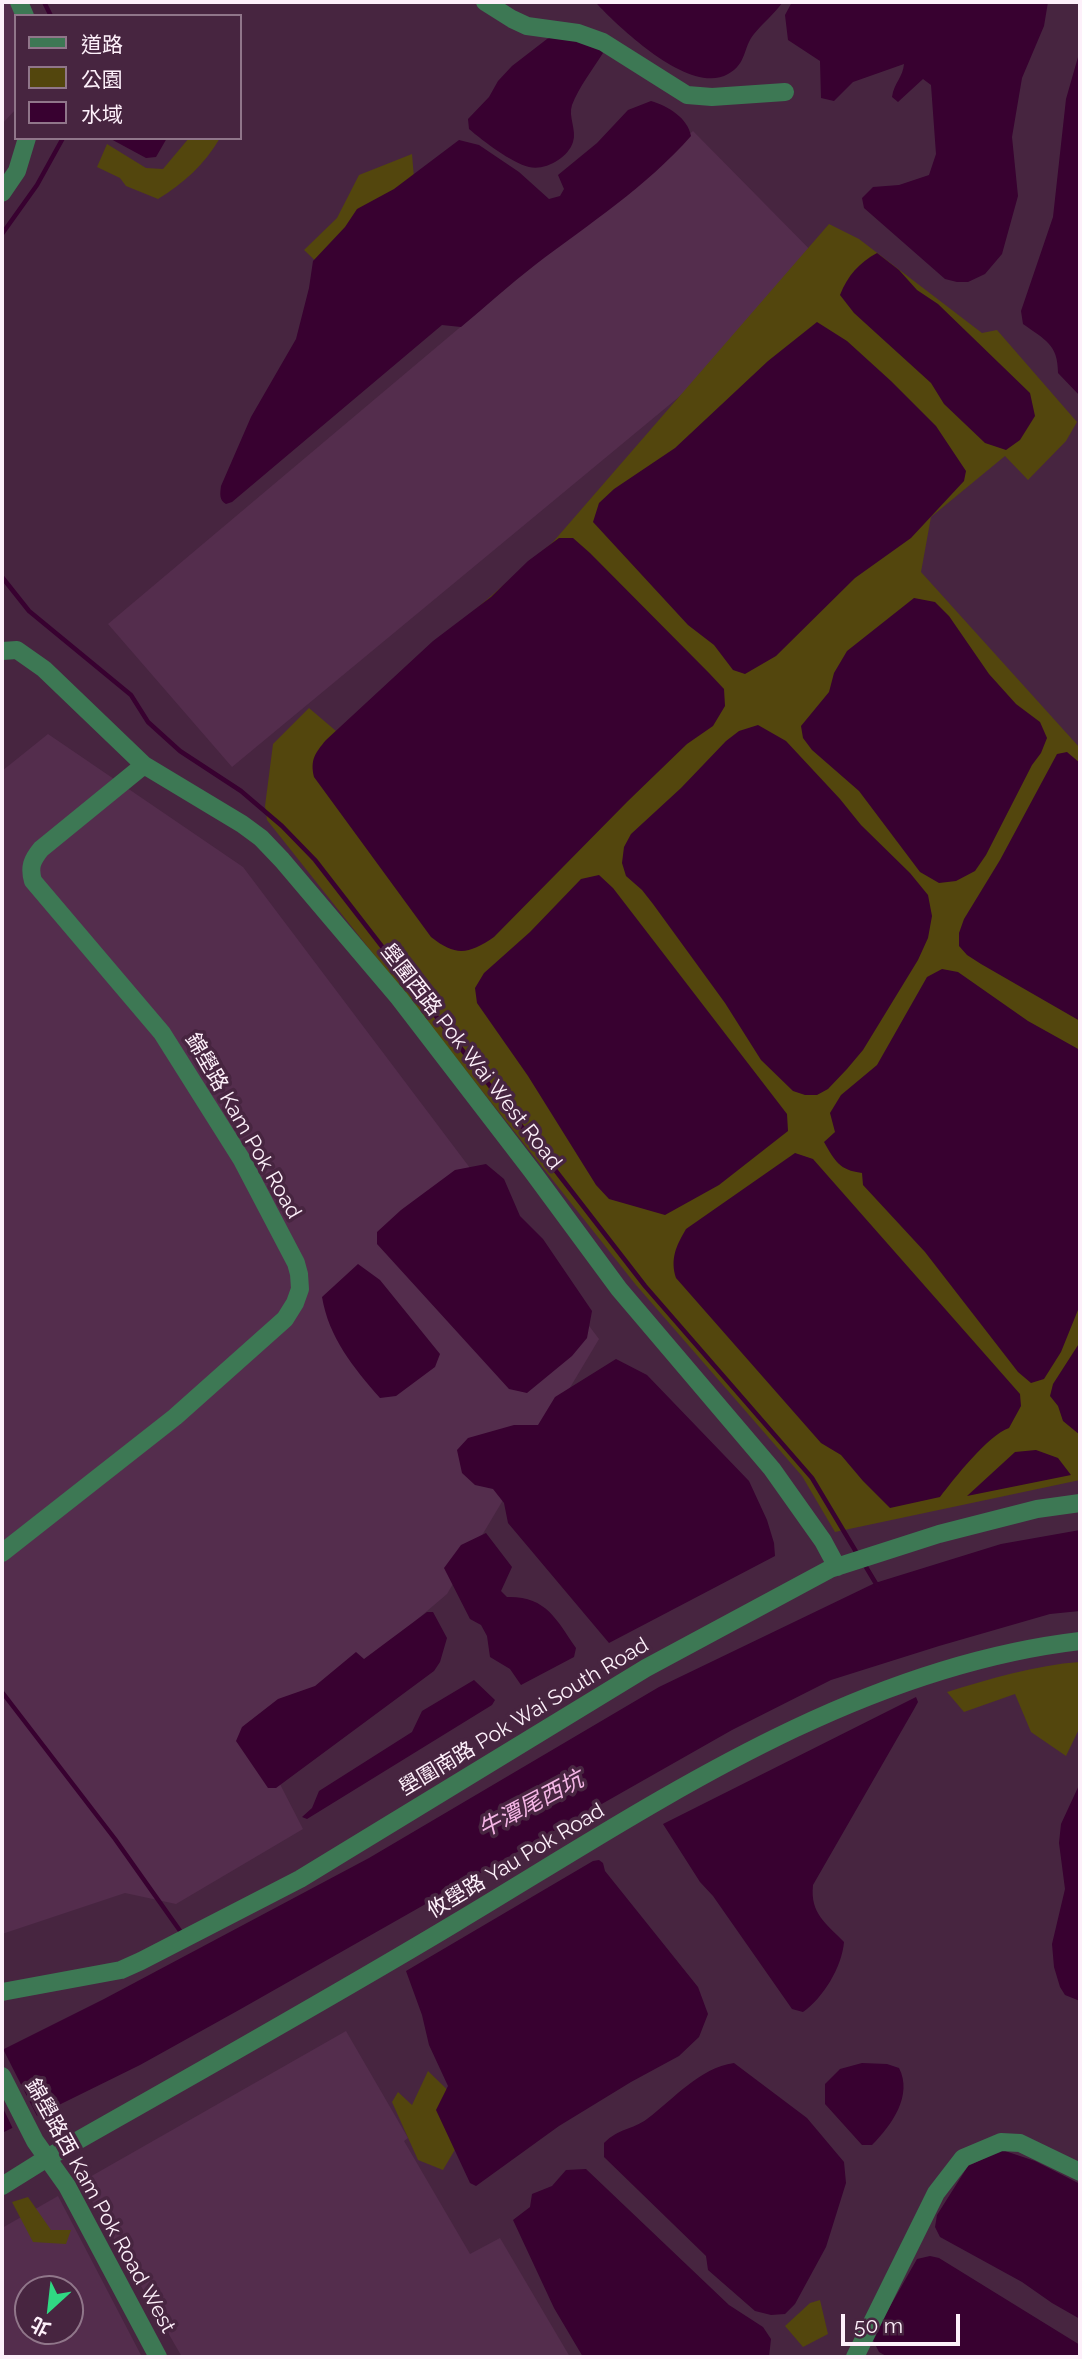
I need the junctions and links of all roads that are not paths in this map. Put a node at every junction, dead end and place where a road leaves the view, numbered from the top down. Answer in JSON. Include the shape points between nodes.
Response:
{"nodes":[{"id":1,"x":485,"y":2,"type":"edge"},
{"id":2,"x":785,"y":92,"type":"dead end"},
{"id":3,"x":26,"y":140,"type":"edge"},
{"id":4,"x":2,"y":193,"type":"edge"},
{"id":5,"x":2,"y":650,"type":"edge"},
{"id":6,"x":144,"y":765,"type":"junction"},
{"id":7,"x":1080,"y":1503,"type":"edge"},
{"id":8,"x":2,"y":1553,"type":"edge"},
{"id":9,"x":837,"y":1567,"type":"junction"},
{"id":10,"x":1080,"y":1641,"type":"edge"},
{"id":11,"x":2,"y":1992,"type":"edge"},
{"id":12,"x":2,"y":2076,"type":"edge"},
{"id":13,"x":47,"y":2158,"type":"junction"},
{"id":14,"x":1080,"y":2172,"type":"edge"},
{"id":15,"x":2,"y":2186,"type":"edge"},
{"id":16,"x":158,"y":2357,"type":"edge"},
{"id":17,"x":855,"y":2357,"type":"edge"}],
"edges":[{"from":1,"to":2,"type":"street","via":[[527,26],[578,33],[603,42],[687,95]]},
{"from":3,"to":4,"type":"street","via":[[17,171]]},
{"from":5,"to":6,"type":"street","name":"壆圍西路 Pok Wai West Road","via":[[17,650],[44,668]]},
{"from":6,"to":8,"type":"street","name":"錦壆路 Kam Pok Road","via":[[41,849],[32,860],[33,881],[162,1033],[242,1160],[296,1263],[300,1289],[285,1318],[185,1408]]},
{"from":6,"to":9,"type":"street","name":"壆圍西路 Pok Wai West Road","via":[[242,824],[282,860],[399,998],[620,1289],[772,1469]]},
{"from":7,"to":9,"type":"street","name":"壆圍南路 Pok Wai South Road","via":[[939,1534]]},
{"from":9,"to":11,"type":"street","name":"壆圍南路 Pok Wai South Road","via":[[646,1668],[300,1879],[185,1938],[121,1970]]},
{"from":10,"to":13,"type":"street","name":"攸壆路 Yau Pok Road","via":[[942,1670],[847,1703],[745,1752],[349,1987]]},
{"from":12,"to":13,"type":"street","name":"錦壆路西 Kam Pok Road West"},
{"from":13,"to":15,"type":"street","name":"攸壆路 Yau Pok Road"},
{"from":13,"to":16,"type":"street","name":"錦壆路西 Kam Pok Road West","via":[[67,2186]]},
{"from":14,"to":17,"type":"street","via":[[1020,2143],[1001,2142],[963,2158],[936,2193]]}]}
